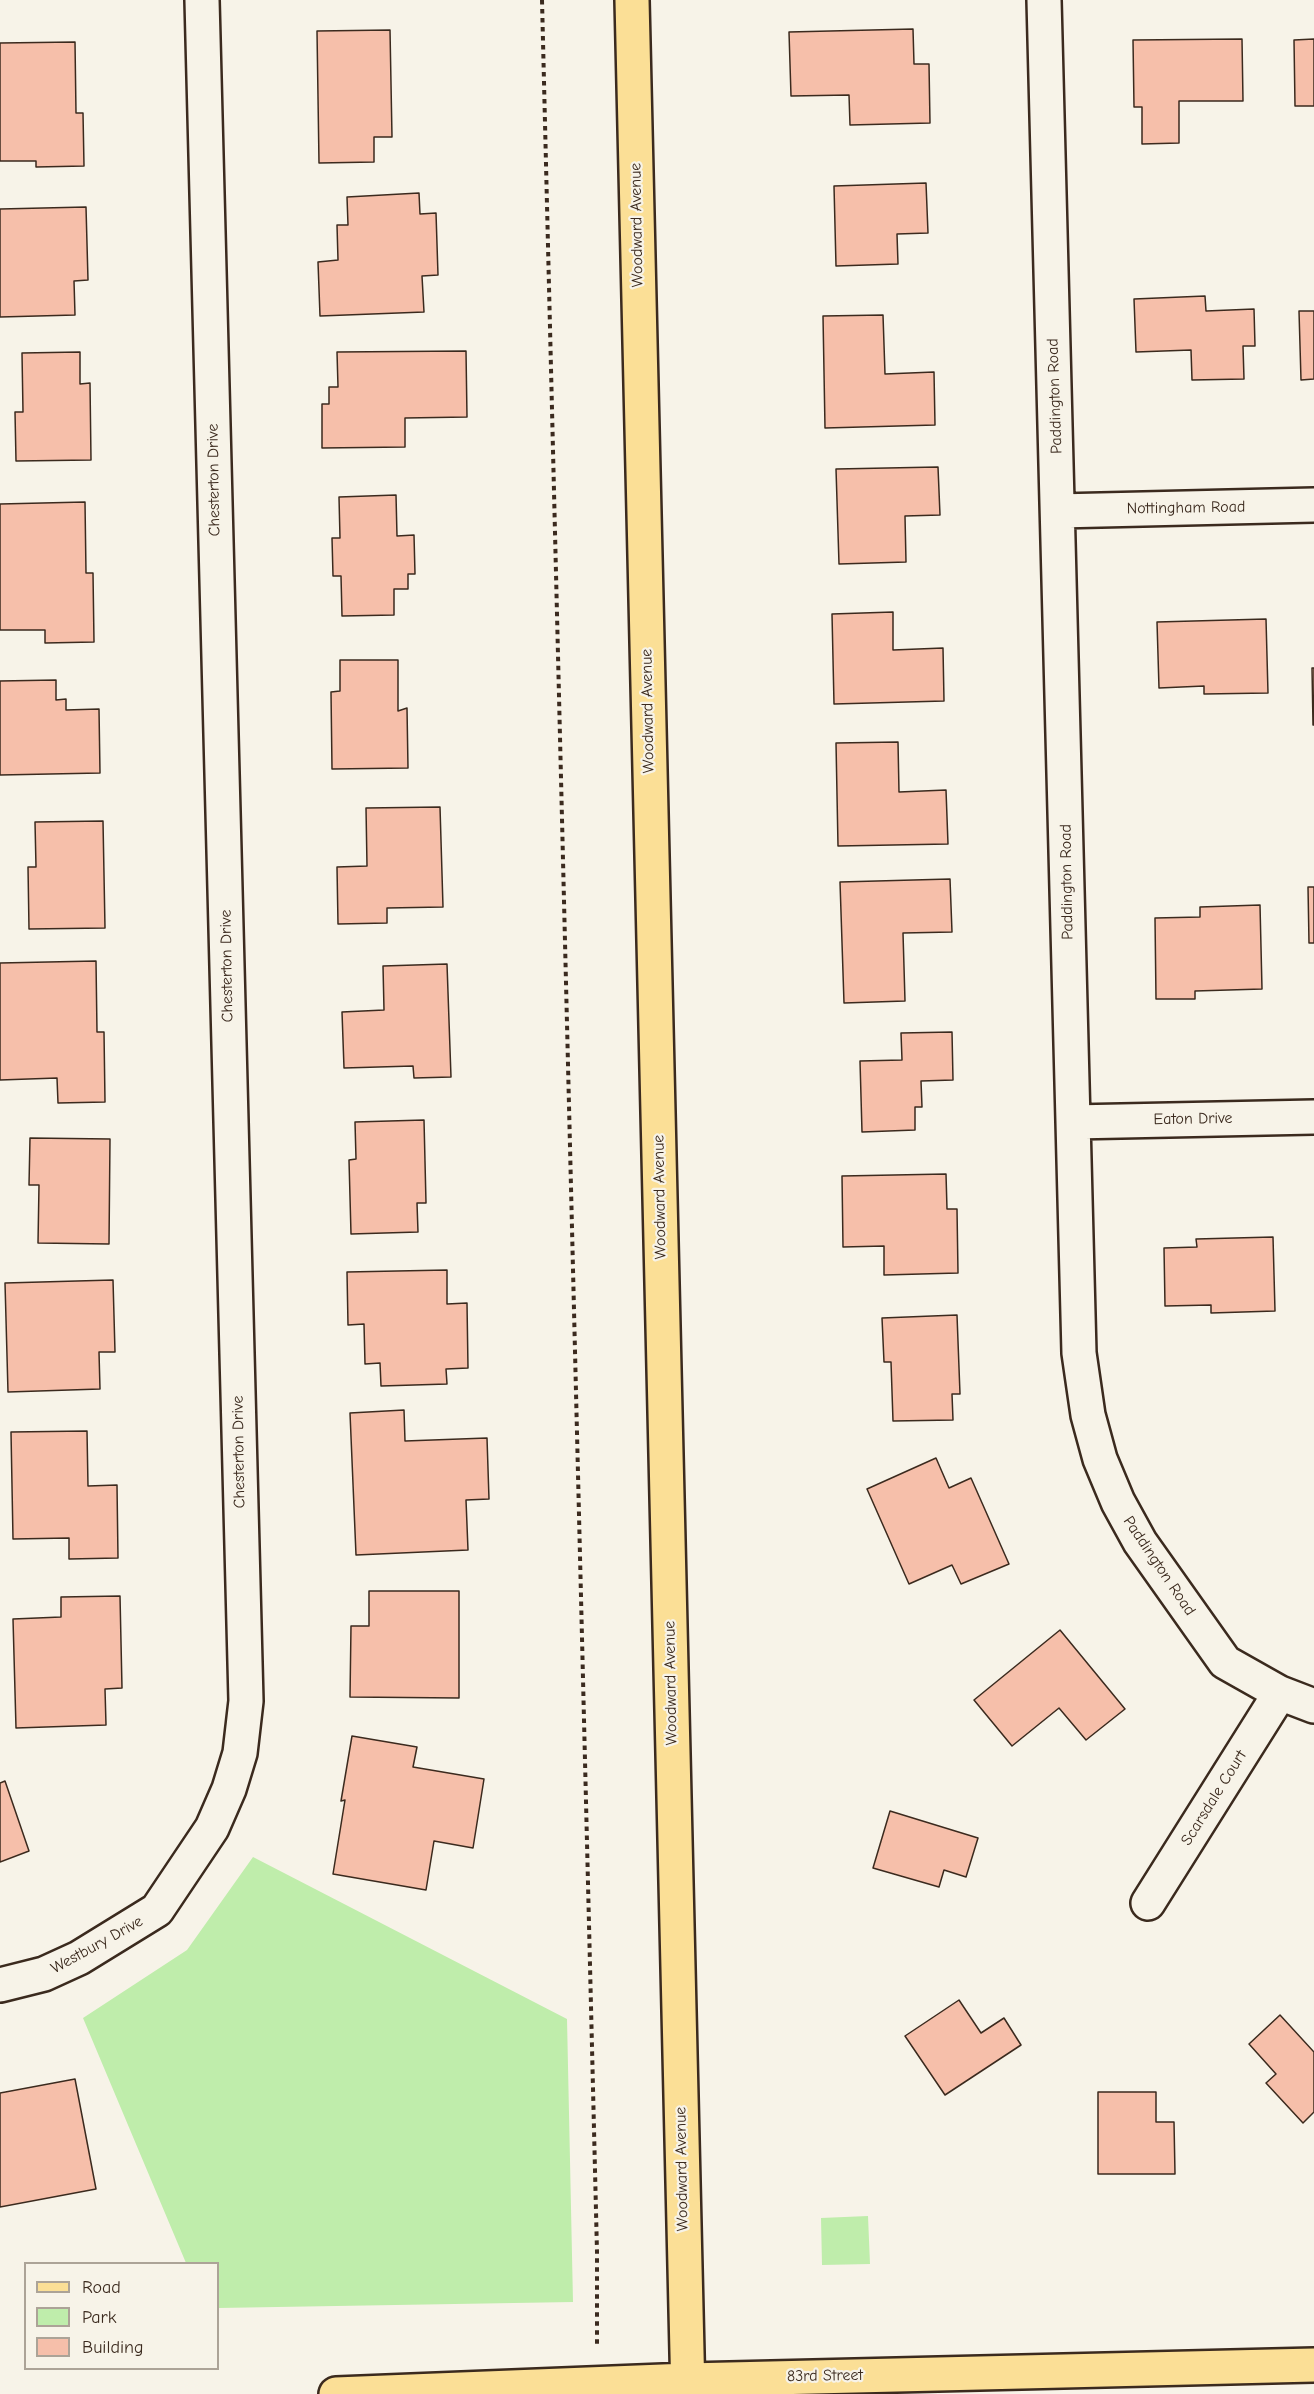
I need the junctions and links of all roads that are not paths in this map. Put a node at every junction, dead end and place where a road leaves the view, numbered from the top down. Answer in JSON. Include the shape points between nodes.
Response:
{"nodes":[{"id":1,"x":202,"y":0,"type":"edge"},
{"id":2,"x":632,"y":0,"type":"edge"},
{"id":3,"x":1044,"y":0,"type":"edge"},
{"id":4,"x":1314,"y":505,"type":"edge"},
{"id":5,"x":1058,"y":511,"type":"junction"},
{"id":6,"x":1314,"y":1116,"type":"edge"},
{"id":7,"x":1073,"y":1122,"type":"junction"},
{"id":8,"x":1280,"y":1693,"type":"junction"},
{"id":9,"x":1314,"y":1706,"type":"edge"},
{"id":10,"x":1148,"y":1903,"type":"dead end"},
{"id":11,"x":157,"y":1910,"type":"joint"},
{"id":12,"x":0,"y":1985,"type":"edge"},
{"id":13,"x":1314,"y":2365,"type":"edge"},
{"id":14,"x":688,"y":2387,"type":"edge"},
{"id":15,"x":336,"y":2394,"type":"edge"}],
"edges":[{"from":1,"to":11,"type":"street","name":"Chesterton Drive","via":[[246,1701],[240,1753],[230,1790],[212,1828]]},
{"from":2,"to":14,"type":"main road","name":"Woodward Avenue"},
{"from":3,"to":5,"type":"street","name":"Paddington Road"},
{"from":4,"to":5,"type":"street","name":"Nottingham Road"},
{"from":5,"to":7,"type":"street","name":"Paddington Road"},
{"from":6,"to":7,"type":"street","name":"Eaton Drive"},
{"from":7,"to":8,"type":"street","name":"Paddington Road","via":[[1079,1353],[1088,1415],[1100,1459],[1140,1542],[1225,1662]]},
{"from":8,"to":9,"type":"street","name":"Paddington Road"},
{"from":8,"to":10,"type":"street","name":"Scarsdale Court"},
{"from":11,"to":12,"type":"street","name":"Westbury Drive","via":[[79,1958],[44,1974]]},
{"from":13,"to":14,"type":"main road","name":"83rd Street"},
{"from":14,"to":15,"type":"main road","name":"83rd Street"}]}
